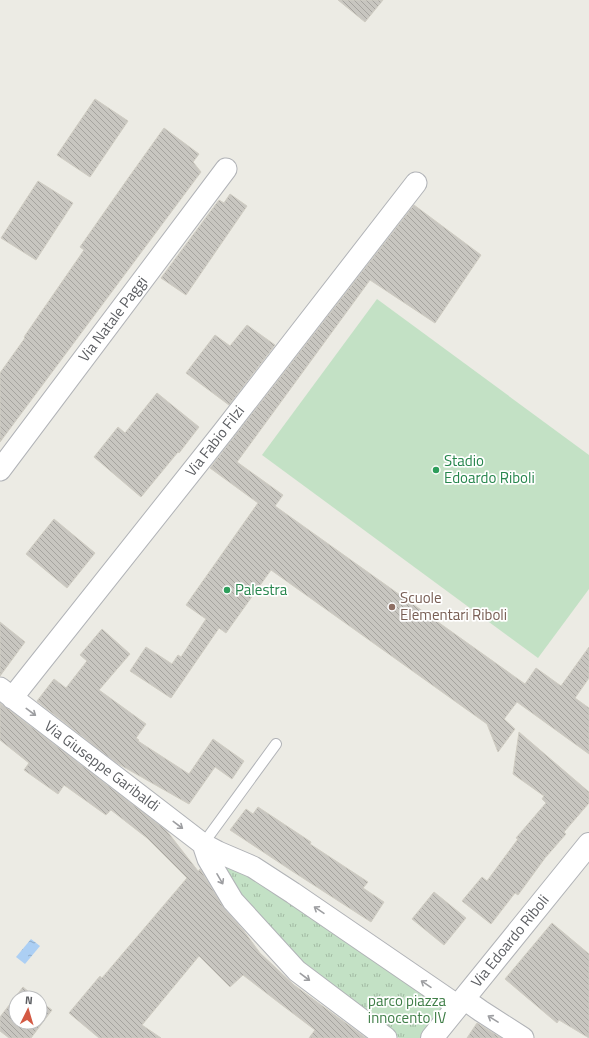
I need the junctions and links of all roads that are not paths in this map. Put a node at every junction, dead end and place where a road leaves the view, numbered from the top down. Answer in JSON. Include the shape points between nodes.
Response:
{"nodes":[{"id":1,"x":226,"y":169,"type":"dead end"},
{"id":2,"x":416,"y":183,"type":"dead end"},
{"id":3,"x":0,"y":470,"type":"edge"},
{"id":4,"x":6,"y":693,"type":"edge"},
{"id":5,"x":276,"y":744,"type":"dead end"},
{"id":6,"x":204,"y":844,"type":"junction"},
{"id":7,"x":589,"y":844,"type":"edge"},
{"id":8,"x":461,"y":1002,"type":"junction"},
{"id":9,"x":386,"y":1038,"type":"edge"},
{"id":10,"x":432,"y":1038,"type":"edge"},
{"id":11,"x":523,"y":1038,"type":"edge"}],
"edges":[{"from":1,"to":3,"type":"street","name":"Via Natale Paggi"},
{"from":2,"to":4,"type":"street","name":"Via Fabio Filzi","via":[[222,432]]},
{"from":4,"to":6,"type":"street","name":"Via Giuseppe Garibaldi","one_way":true},
{"from":5,"to":6,"type":"lane"},
{"from":8,"to":6,"type":"street","name":"Via Giuseppe Garibaldi","one_way":true,"via":[[253,868]]},
{"from":6,"to":9,"type":"street","one_way":true,"via":[[208,859],[233,901],[297,971]]},
{"from":7,"to":8,"type":"street","name":"Via Edoardo Riboli"},
{"from":8,"to":10,"type":"street","name":"Via Edoardo Riboli"},
{"from":11,"to":8,"type":"street","name":"Via Giuseppe Garibaldi","one_way":true,"via":[[481,1011]]}]}
